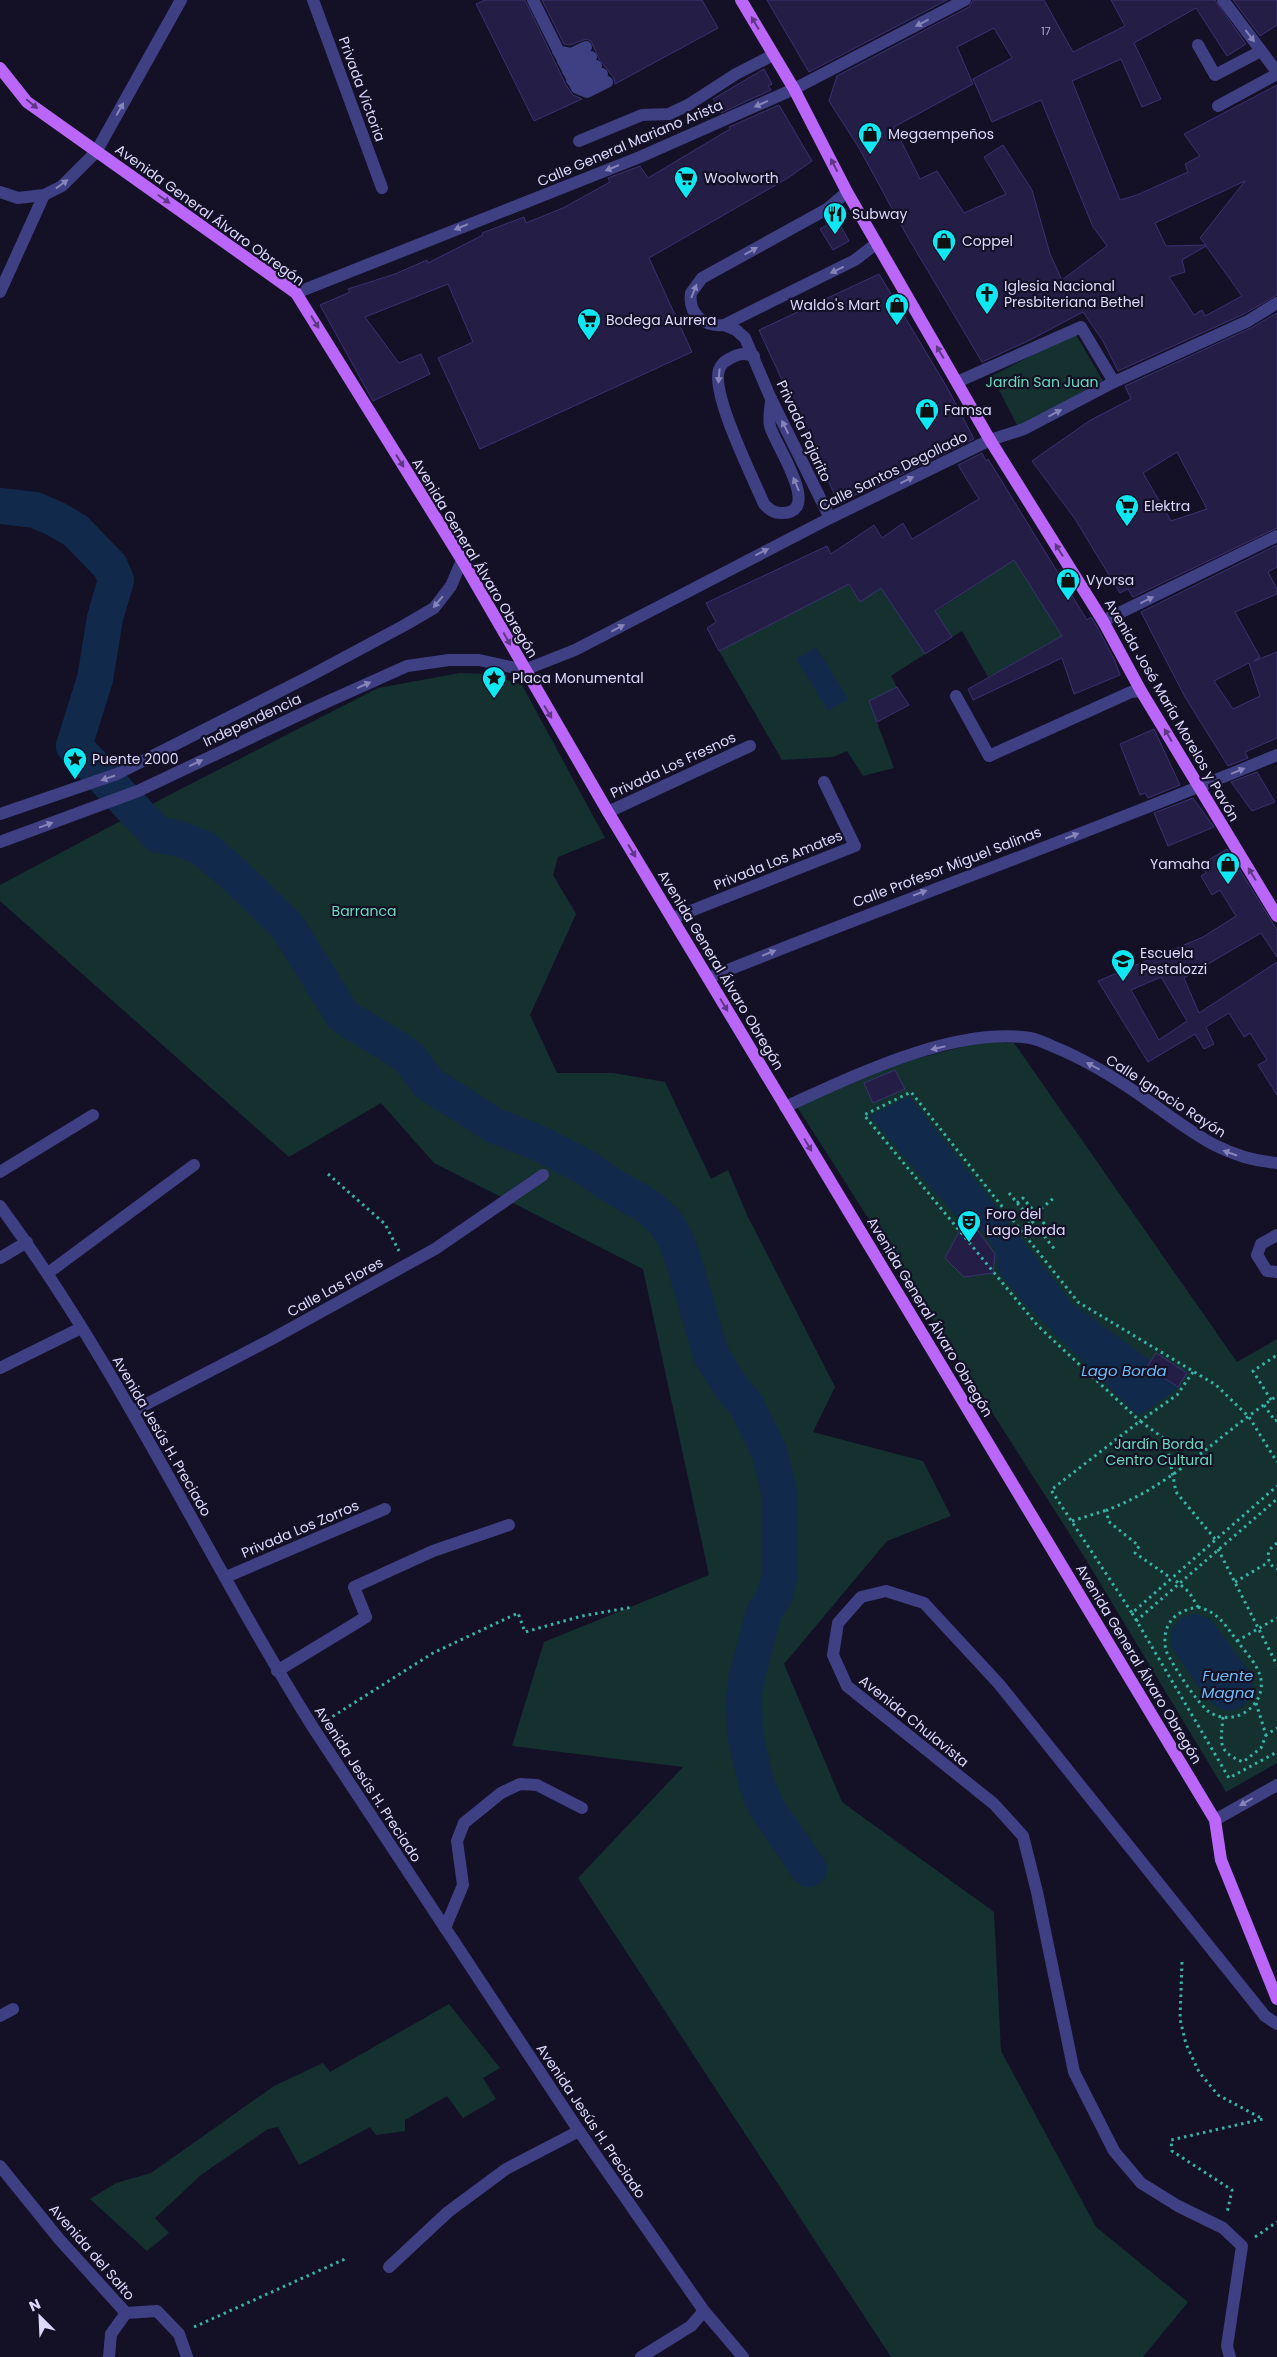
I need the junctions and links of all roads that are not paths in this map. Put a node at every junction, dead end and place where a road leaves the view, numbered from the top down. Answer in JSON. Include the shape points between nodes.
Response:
{"nodes":[{"id":1,"x":181,"y":0,"type":"edge"},
{"id":2,"x":313,"y":0,"type":"edge"},
{"id":3,"x":533,"y":0,"type":"edge"},
{"id":4,"x":741,"y":0,"type":"edge"},
{"id":5,"x":965,"y":0,"type":"edge"},
{"id":6,"x":1223,"y":0,"type":"edge"},
{"id":7,"x":1198,"y":45,"type":"dead end"},
{"id":8,"x":1261,"y":51,"type":"junction"},
{"id":9,"x":774,"y":54,"type":"junction"},
{"id":10,"x":597,"y":65,"type":"junction"},
{"id":11,"x":565,"y":66,"type":"junction"},
{"id":12,"x":0,"y":68,"type":"edge"},
{"id":13,"x":1277,"y":73,"type":"edge"},
{"id":14,"x":794,"y":89,"type":"junction"},
{"id":15,"x":1218,"y":106,"type":"dead end"},
{"id":16,"x":579,"y":141,"type":"dead end"},
{"id":17,"x":96,"y":152,"type":"junction"},
{"id":18,"x":382,"y":188,"type":"dead end"},
{"id":19,"x":0,"y":192,"type":"edge"},
{"id":20,"x":847,"y":192,"type":"junction"},
{"id":21,"x":44,"y":195,"type":"junction"},
{"id":22,"x":877,"y":243,"type":"junction"},
{"id":23,"x":0,"y":292,"type":"edge"},
{"id":24,"x":296,"y":292,"type":"junction"},
{"id":25,"x":1277,"y":303,"type":"edge"},
{"id":26,"x":724,"y":325,"type":"junction"},
{"id":27,"x":754,"y":356,"type":"junction"},
{"id":28,"x":957,"y":382,"type":"junction"},
{"id":29,"x":1114,"y":382,"type":"junction"},
{"id":30,"x":771,"y":399,"type":"junction"},
{"id":31,"x":990,"y":440,"type":"junction"},
{"id":32,"x":830,"y":518,"type":"junction"},
{"id":33,"x":1277,"y":536,"type":"edge"},
{"id":34,"x":462,"y":560,"type":"junction"},
{"id":35,"x":1103,"y":621,"type":"junction"},
{"id":36,"x":524,"y":670,"type":"junction"},
{"id":37,"x":1141,"y":691,"type":"junction"},
{"id":38,"x":956,"y":696,"type":"dead end"},
{"id":39,"x":750,"y":746,"type":"dead end"},
{"id":40,"x":1277,"y":755,"type":"edge"},
{"id":41,"x":824,"y":782,"type":"dead end"},
{"id":42,"x":1199,"y":787,"type":"junction"},
{"id":43,"x":608,"y":812,"type":"junction"},
{"id":44,"x":0,"y":814,"type":"edge"},
{"id":45,"x":0,"y":842,"type":"edge"},
{"id":46,"x":1277,"y":916,"type":"edge"},
{"id":47,"x":673,"y":918,"type":"junction"},
{"id":48,"x":708,"y":978,"type":"junction"},
{"id":49,"x":785,"y":1107,"type":"junction"},
{"id":50,"x":94,"y":1116,"type":"dead end"},
{"id":51,"x":1277,"y":1163,"type":"edge"},
{"id":52,"x":194,"y":1166,"type":"dead end"},
{"id":53,"x":0,"y":1172,"type":"edge"},
{"id":54,"x":543,"y":1176,"type":"dead end"},
{"id":55,"x":0,"y":1206,"type":"edge"},
{"id":56,"x":1277,"y":1235,"type":"edge"},
{"id":57,"x":27,"y":1242,"type":"junction"},
{"id":58,"x":0,"y":1258,"type":"edge"},
{"id":59,"x":1277,"y":1272,"type":"edge"},
{"id":60,"x":48,"y":1273,"type":"junction"},
{"id":61,"x":81,"y":1328,"type":"junction"},
{"id":62,"x":0,"y":1368,"type":"edge"},
{"id":63,"x":133,"y":1411,"type":"junction"},
{"id":64,"x":385,"y":1509,"type":"dead end"},
{"id":65,"x":509,"y":1525,"type":"dead end"},
{"id":66,"x":226,"y":1577,"type":"junction"},
{"id":67,"x":277,"y":1670,"type":"junction"},
{"id":68,"x":1277,"y":1785,"type":"edge"},
{"id":69,"x":582,"y":1808,"type":"dead end"},
{"id":70,"x":1215,"y":1820,"type":"junction"},
{"id":71,"x":445,"y":1928,"type":"junction"},
{"id":72,"x":1277,"y":1999,"type":"edge"},
{"id":73,"x":12,"y":2009,"type":"dead end"},
{"id":74,"x":0,"y":2016,"type":"edge"},
{"id":75,"x":1277,"y":2024,"type":"edge"},
{"id":76,"x":579,"y":2132,"type":"junction"},
{"id":77,"x":0,"y":2166,"type":"edge"},
{"id":78,"x":389,"y":2266,"type":"dead end"},
{"id":79,"x":704,"y":2311,"type":"junction"},
{"id":80,"x":126,"y":2313,"type":"junction"},
{"id":81,"x":110,"y":2357,"type":"edge"},
{"id":82,"x":187,"y":2357,"type":"edge"},
{"id":83,"x":641,"y":2357,"type":"edge"},
{"id":84,"x":743,"y":2357,"type":"edge"},
{"id":85,"x":1230,"y":2357,"type":"edge"}],
"edges":[{"from":17,"to":1,"type":"street","one_way":true},
{"from":2,"to":18,"type":"street","name":"Privada Victoria"},
{"from":3,"to":11,"type":"street"},
{"from":9,"to":4,"type":"main road","name":"Avenida José María Morelos y Pavón","one_way":true},
{"from":5,"to":14,"type":"street","name":"Calle General Mariano Arista","one_way":true},
{"from":6,"to":8,"type":"street","one_way":true},
{"from":7,"to":8,"type":"street","via":[[1215,75]]},
{"from":8,"to":13,"type":"street"},
{"from":9,"to":14,"type":"main road","name":"Avenida José María Morelos y Pavón"},
{"from":9,"to":16,"type":"street","via":[[669,114],[642,116]]},
{"from":10,"to":11,"type":"street","via":[[580,74]]},
{"from":10,"to":11,"type":"street","via":[[571,54]]},
{"from":10,"to":11,"type":"street","via":[[587,92],[576,88]]},
{"from":12,"to":17,"type":"main road","name":"Avenida General Álvaro Obregón","one_way":true,"via":[[27,102]]},
{"from":13,"to":15,"type":"street"},
{"from":20,"to":14,"type":"main road","name":"Avenida José María Morelos y Pavón","one_way":true},
{"from":14,"to":24,"type":"street","name":"Calle General Mariano Arista","one_way":true,"via":[[642,160]]},
{"from":21,"to":17,"type":"street","one_way":true,"via":[[62,186]]},
{"from":17,"to":24,"type":"main road","name":"Avenida General Álvaro Obregón","one_way":true},
{"from":19,"to":21,"type":"street","via":[[18,198]]},
{"from":20,"to":22,"type":"main road","name":"Avenida José María Morelos y Pavón"},
{"from":26,"to":20,"type":"street","name":"Privada Pajarito","one_way":true,"via":[[703,322],[694,312],[691,298],[697,283],[827,209]]},
{"from":21,"to":23,"type":"street"},
{"from":22,"to":26,"type":"street","one_way":true,"via":[[855,260]]},
{"from":28,"to":22,"type":"main road","name":"Avenida José María Morelos y Pavón","one_way":true},
{"from":24,"to":34,"type":"main road","name":"Avenida General Álvaro Obregón","one_way":true},
{"from":25,"to":29,"type":"street","name":"Calle Santos Degollado","via":[[1248,321]]},
{"from":26,"to":27,"type":"street","name":"Privada Pajarito","via":[[745,338]]},
{"from":27,"to":30,"type":"street","name":"Privada Pajarito"},
{"from":27,"to":30,"type":"street","one_way":true,"via":[[747,353],[736,355],[723,363],[718,371],[721,401],[764,504],[781,513],[796,505],[800,492],[770,426]]},
{"from":28,"to":29,"type":"street","via":[[1081,327]]},
{"from":28,"to":31,"type":"main road","name":"Avenida José María Morelos y Pavón"},
{"from":31,"to":29,"type":"street","name":"Calle Santos Degollado","one_way":true,"via":[[1024,429]]},
{"from":32,"to":30,"type":"street","name":"Privada Pajarito","one_way":true},
{"from":32,"to":31,"type":"street","name":"Calle Santos Degollado","one_way":true},
{"from":35,"to":31,"type":"main road","name":"Avenida José María Morelos y Pavón","one_way":true},
{"from":36,"to":32,"type":"street","name":"Calle Santos Degollado","one_way":true,"via":[[574,650]]},
{"from":35,"to":33,"type":"street","one_way":true},
{"from":34,"to":36,"type":"main road","name":"Avenida General Álvaro Obregón","one_way":true},
{"from":34,"to":44,"type":"street","name":"Independencia","one_way":true,"via":[[451,586],[434,608],[308,678],[117,774]]},
{"from":35,"to":37,"type":"main road","name":"Avenida José María Morelos y Pavón"},
{"from":36,"to":43,"type":"main road","name":"Avenida General Álvaro Obregón","one_way":true},
{"from":45,"to":36,"type":"street","name":"Independencia","one_way":true,"via":[[138,791],[407,666],[472,660]]},
{"from":37,"to":38,"type":"street","via":[[1131,692],[989,756]]},
{"from":42,"to":37,"type":"main road","name":"Avenida José María Morelos y Pavón","one_way":true},
{"from":39,"to":43,"type":"street","name":"Privada Los Fresnos"},
{"from":42,"to":40,"type":"street","name":"Calle Profesor Miguel Salinas","one_way":true},
{"from":41,"to":47,"type":"street","name":"Privada Los Amates","via":[[855,846]]},
{"from":46,"to":42,"type":"main road","name":"Avenida José María Morelos y Pavón","one_way":true},
{"from":48,"to":42,"type":"street","name":"Calle Profesor Miguel Salinas","one_way":true},
{"from":43,"to":47,"type":"main road","name":"Avenida General Álvaro Obregón","one_way":true},
{"from":47,"to":48,"type":"main road","name":"Avenida General Álvaro Obregón"},
{"from":48,"to":49,"type":"main road","name":"Avenida General Álvaro Obregón","one_way":true},
{"from":51,"to":49,"type":"street","name":"Calle Ignacio Rayón","one_way":true,"via":[[1254,1161],[1220,1150],[1112,1076],[1068,1052],[1031,1038],[986,1036],[922,1051],[851,1077]]},
{"from":49,"to":70,"type":"main road","name":"Avenida General Álvaro Obregón","one_way":true},
{"from":50,"to":53,"type":"street"},
{"from":52,"to":60,"type":"street"},
{"from":54,"to":63,"type":"street","name":"Calle Las Flores","via":[[436,1249]]},
{"from":55,"to":57,"type":"street","name":"Avenida Jesús H. Preciado"},
{"from":56,"to":59,"type":"street","via":[[1260,1244],[1256,1255],[1267,1271]]},
{"from":57,"to":58,"type":"street"},
{"from":57,"to":60,"type":"street","name":"Avenida Jesús H. Preciado"},
{"from":60,"to":61,"type":"street","name":"Avenida Jesús H. Preciado"},
{"from":61,"to":62,"type":"street"},
{"from":61,"to":63,"type":"street","name":"Avenida Jesús H. Preciado"},
{"from":63,"to":66,"type":"street","name":"Avenida Jesús H. Preciado"},
{"from":64,"to":66,"type":"street","name":"Privada Los Zorros"},
{"from":65,"to":67,"type":"street","via":[[433,1551],[354,1587],[366,1617]]},
{"from":66,"to":67,"type":"street","name":"Avenida Jesús H. Preciado"},
{"from":67,"to":71,"type":"street","name":"Avenida Jesús H. Preciado"},
{"from":68,"to":70,"type":"street","one_way":true},
{"from":69,"to":71,"type":"street","via":[[537,1785],[520,1784],[501,1793],[464,1823],[457,1841],[463,1885]]},
{"from":70,"to":72,"type":"main road","name":"Avenida General Álvaro Obregón","via":[[1221,1860]]},
{"from":71,"to":76,"type":"street","name":"Avenida Jesús H. Preciado"},
{"from":73,"to":74,"type":"street"},
{"from":75,"to":85,"type":"street","name":"Avenida Chulavista","via":[[1265,2016],[998,1684],[924,1603],[886,1591],[861,1597],[838,1623],[834,1647],[833,1655],[847,1686],[994,1804],[1023,1836],[1074,2072],[1114,2152],[1141,2183],[1223,2228],[1242,2246],[1227,2346]]},
{"from":76,"to":78,"type":"street","via":[[506,2168],[448,2212]]},
{"from":76,"to":79,"type":"street","name":"Avenida Jesús H. Preciado"},
{"from":77,"to":80,"type":"street","name":"Avenida del Salto","via":[[59,2239]]},
{"from":79,"to":83,"type":"street","via":[[691,2326]]},
{"from":79,"to":84,"type":"street","name":"Avenida Jesús H. Preciado"},
{"from":80,"to":81,"type":"street","via":[[111,2334]]},
{"from":80,"to":82,"type":"street","name":"Avenida del Salto","via":[[157,2311],[179,2334]]}]}
